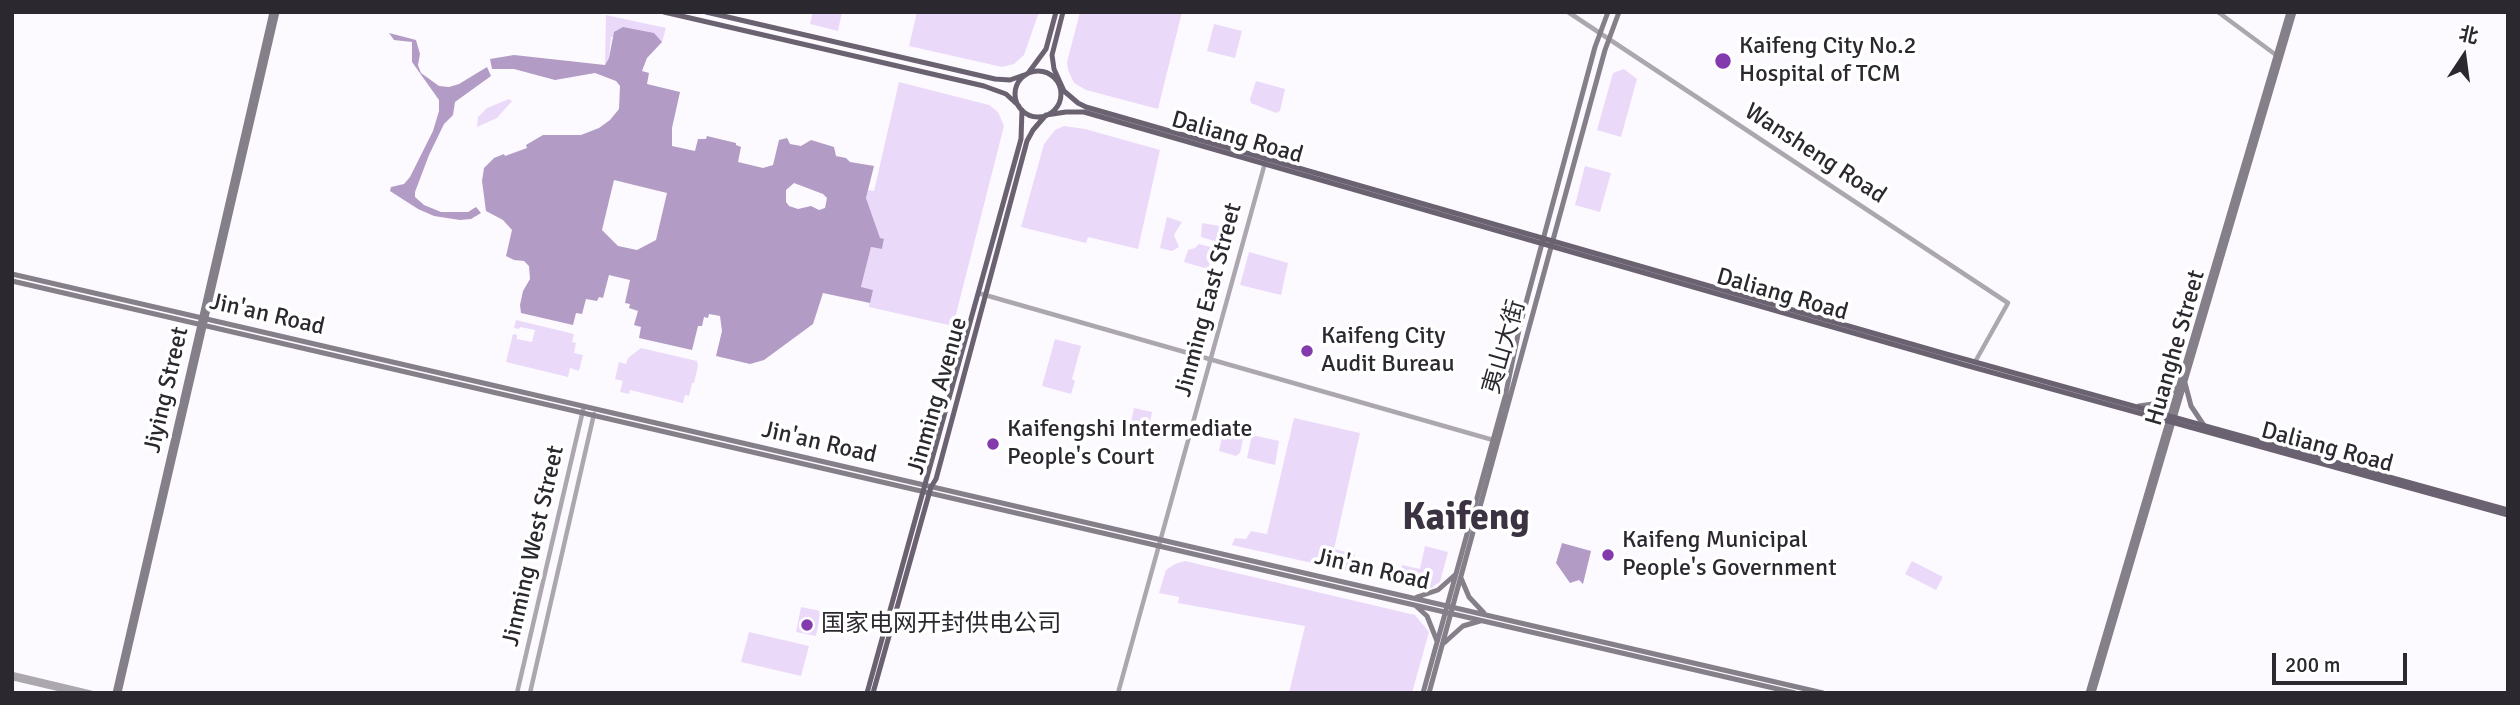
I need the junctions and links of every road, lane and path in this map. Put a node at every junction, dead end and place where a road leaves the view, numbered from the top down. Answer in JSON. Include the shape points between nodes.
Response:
{"nodes":[{"id":1,"x":274,"y":12,"type":"edge"},
{"id":2,"x":664,"y":12,"type":"edge"},
{"id":3,"x":706,"y":12,"type":"edge"},
{"id":4,"x":1056,"y":12,"type":"edge"},
{"id":5,"x":1063,"y":12,"type":"edge"},
{"id":6,"x":1567,"y":12,"type":"edge"},
{"id":7,"x":1608,"y":12,"type":"edge"},
{"id":8,"x":1619,"y":12,"type":"edge"},
{"id":9,"x":2218,"y":12,"type":"edge"},
{"id":10,"x":2291,"y":12,"type":"edge"},
{"id":11,"x":1599,"y":34,"type":"junction"},
{"id":12,"x":1608,"y":40,"type":"junction"},
{"id":13,"x":2276,"y":55,"type":"junction"},
{"id":14,"x":1026,"y":74,"type":"junction"},
{"id":15,"x":1058,"y":82,"type":"junction"},
{"id":16,"x":1020,"y":108,"type":"junction"},
{"id":17,"x":1046,"y":115,"type":"junction"},
{"id":18,"x":1265,"y":161,"type":"junction"},
{"id":19,"x":1543,"y":241,"type":"junction"},
{"id":20,"x":1552,"y":244,"type":"junction"},
{"id":21,"x":12,"y":274,"type":"edge"},
{"id":22,"x":12,"y":281,"type":"edge"},
{"id":23,"x":981,"y":294,"type":"junction"},
{"id":24,"x":203,"y":322,"type":"junction"},
{"id":25,"x":1211,"y":360,"type":"junction"},
{"id":26,"x":1975,"y":362,"type":"junction"},
{"id":27,"x":2182,"y":379,"type":"junction"},
{"id":28,"x":2134,"y":407,"type":"junction"},
{"id":29,"x":583,"y":410,"type":"junction"},
{"id":30,"x":595,"y":412,"type":"junction"},
{"id":31,"x":2171,"y":420,"type":"junction"},
{"id":32,"x":2205,"y":427,"type":"junction"},
{"id":33,"x":1493,"y":440,"type":"junction"},
{"id":34,"x":927,"y":489,"type":"junction"},
{"id":35,"x":2508,"y":510,"type":"edge"},
{"id":36,"x":2508,"y":515,"type":"edge"},
{"id":37,"x":1160,"y":542,"type":"junction"},
{"id":38,"x":1458,"y":576,"type":"junction"},
{"id":39,"x":1415,"y":601,"type":"junction"},
{"id":40,"x":1449,"y":609,"type":"junction"},
{"id":41,"x":1486,"y":617,"type":"junction"},
{"id":42,"x":1440,"y":644,"type":"junction"},
{"id":43,"x":12,"y":676,"type":"edge"},
{"id":44,"x":76,"y":693,"type":"edge"},
{"id":45,"x":92,"y":693,"type":"edge"},
{"id":46,"x":117,"y":693,"type":"edge"},
{"id":47,"x":517,"y":693,"type":"edge"},
{"id":48,"x":530,"y":693,"type":"edge"},
{"id":49,"x":867,"y":693,"type":"edge"},
{"id":50,"x":873,"y":693,"type":"edge"},
{"id":51,"x":1118,"y":693,"type":"edge"},
{"id":52,"x":1426,"y":693,"type":"edge"},
{"id":53,"x":1795,"y":693,"type":"edge"},
{"id":54,"x":1823,"y":693,"type":"edge"},
{"id":55,"x":2090,"y":693,"type":"edge"}],
"edges":[{"from":1,"to":24,"type":"main road","name":"Jiying Street"},
{"from":2,"to":16,"type":"main road","via":[[984,86],[1006,94]]},
{"from":3,"to":14,"type":"main road","via":[[995,79]]},
{"from":4,"to":14,"type":"main road","via":[[1046,49]]},
{"from":5,"to":15,"type":"main road","via":[[1052,55]]},
{"from":6,"to":11,"type":"street","name":"Wansheng Road"},
{"from":7,"to":11,"type":"main road","name":"夷山大街"},
{"from":8,"to":12,"type":"main road","name":"夷山大街"},
{"from":9,"to":13,"type":"street"},
{"from":10,"to":13,"type":"main road","name":"Huanghe Street"},
{"from":10,"to":27,"type":"main road","name":"Huanghe Street"},
{"from":11,"to":12,"type":"street","name":"Wansheng Road"},
{"from":11,"to":19,"type":"main road","name":"夷山大街"},
{"from":12,"to":20,"type":"main road","name":"夷山大街"},
{"from":12,"to":26,"type":"street","name":"Wansheng Road","via":[[2008,303]]},
{"from":13,"to":27,"type":"main road","name":"Huanghe Street"},
{"from":14,"to":15,"type":"main road","via":[[1046,72]]},
{"from":14,"to":16,"type":"main road","via":[[1015,88]]},
{"from":15,"to":17,"type":"main road","via":[[1059,103]]},
{"from":15,"to":18,"type":"main road","name":"Daliang Road","via":[[1068,96],[1086,107]]},
{"from":16,"to":17,"type":"main road","via":[[1035,117]]},
{"from":16,"to":23,"type":"main road","name":"Jinming Avenue","via":[[1021,139]]},
{"from":17,"to":18,"type":"main road","name":"Daliang Road","via":[[1084,113]]},
{"from":17,"to":23,"type":"main road","name":"Jinming Avenue","via":[[1027,141]]},
{"from":18,"to":19,"type":"main road","name":"Daliang Road"},
{"from":18,"to":25,"type":"street","name":"Jinming East Street"},
{"from":19,"to":20,"type":"main road","name":"Daliang Road"},
{"from":19,"to":33,"type":"main road","name":"夷山大街"},
{"from":20,"to":26,"type":"main road","name":"Daliang Road"},
{"from":20,"to":31,"type":"main road","name":"Daliang Road"},
{"from":20,"to":38,"type":"main road","name":"夷山大街"},
{"from":21,"to":24,"type":"main road","name":"Jin'an Road"},
{"from":22,"to":24,"type":"main road","name":"Jin'an Road"},
{"from":23,"to":25,"type":"street"},
{"from":23,"to":34,"type":"main road","name":"Jinming Avenue"},
{"from":24,"to":29,"type":"main road","name":"Jin'an Road"},
{"from":24,"to":46,"type":"main road","name":"Jiying Street"},
{"from":25,"to":33,"type":"street"},
{"from":25,"to":37,"type":"street","name":"Jinming East Street"},
{"from":26,"to":28,"type":"main road","name":"Daliang Road"},
{"from":27,"to":28,"type":"main road","via":[[2163,401]]},
{"from":27,"to":31,"type":"main road","name":"Huanghe Street"},
{"from":27,"to":32,"type":"main road","via":[[2191,406]]},
{"from":28,"to":31,"type":"main road","name":"Daliang Road"},
{"from":29,"to":30,"type":"main road","name":"Jin'an Road"},
{"from":29,"to":47,"type":"street","name":"Jinming West Street"},
{"from":30,"to":34,"type":"main road","name":"Jin'an Road"},
{"from":30,"to":48,"type":"street","name":"Jinming West Street"},
{"from":31,"to":32,"type":"main road","name":"Daliang Road"},
{"from":31,"to":36,"type":"main road","name":"Daliang Road"},
{"from":31,"to":55,"type":"main road","name":"Huanghe Street"},
{"from":32,"to":35,"type":"main road","name":"Daliang Road"},
{"from":33,"to":38,"type":"main road","name":"夷山大街"},
{"from":34,"to":37,"type":"main road","name":"Jin'an Road"},
{"from":34,"to":49,"type":"main road","name":"Jinming Avenue"},
{"from":34,"to":50,"type":"main road","name":"Jinming Avenue"},
{"from":37,"to":39,"type":"main road","name":"Jin'an Road"},
{"from":37,"to":51,"type":"street","name":"Jinming East Street"},
{"from":38,"to":39,"type":"main road"},
{"from":38,"to":40,"type":"main road","name":"夷山大街"},
{"from":38,"to":41,"type":"main road"},
{"from":39,"to":40,"type":"main road","name":"Jin'an Road"},
{"from":39,"to":42,"type":"main road"},
{"from":40,"to":41,"type":"main road","name":"Jin'an Road"},
{"from":40,"to":42,"type":"main road","name":"夷山大街"},
{"from":41,"to":42,"type":"main road","via":[[1463,626]]},
{"from":41,"to":53,"type":"main road","name":"Jin'an Road"},
{"from":41,"to":54,"type":"main road","name":"Jin'an Road"},
{"from":42,"to":52,"type":"main road","name":"夷山大街"},
{"from":43,"to":44,"type":"street"},
{"from":43,"to":45,"type":"street"}]}
